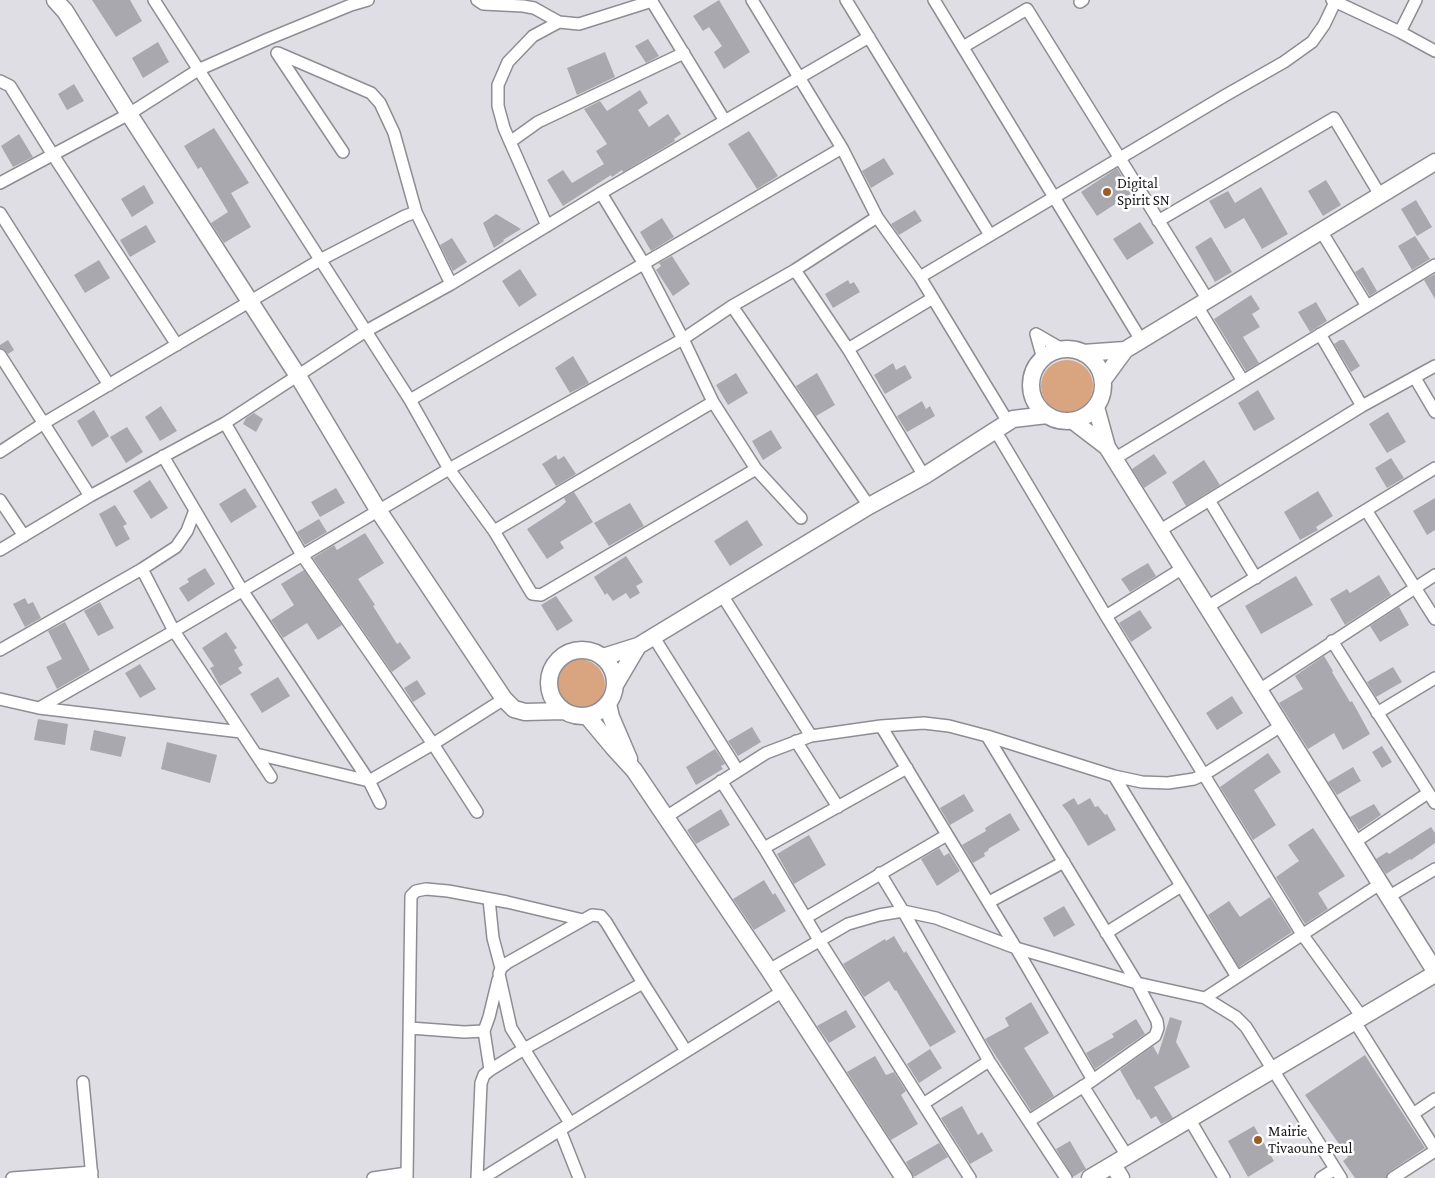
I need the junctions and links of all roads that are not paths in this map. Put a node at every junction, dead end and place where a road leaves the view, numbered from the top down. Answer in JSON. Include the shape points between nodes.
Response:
{"nodes":[{"id":1,"x":55,"y":0,"type":"edge"},
{"id":2,"x":368,"y":0,"type":"edge"},
{"id":3,"x":477,"y":0,"type":"edge"},
{"id":4,"x":752,"y":0,"type":"edge"},
{"id":5,"x":846,"y":0,"type":"edge"},
{"id":6,"x":934,"y":0,"type":"edge"},
{"id":7,"x":1416,"y":0,"type":"edge"},
{"id":8,"x":652,"y":1,"type":"edge"},
{"id":9,"x":1335,"y":1,"type":"edge"},
{"id":10,"x":159,"y":2,"type":"edge"},
{"id":11,"x":558,"y":22,"type":"junction"},
{"id":12,"x":1400,"y":32,"type":"junction"},
{"id":13,"x":869,"y":37,"type":"junction"},
{"id":14,"x":268,"y":39,"type":"junction"},
{"id":15,"x":963,"y":47,"type":"junction"},
{"id":16,"x":1435,"y":51,"type":"edge"},
{"id":17,"x":278,"y":53,"type":"junction"},
{"id":18,"x":684,"y":53,"type":"junction"},
{"id":19,"x":198,"y":70,"type":"junction"},
{"id":20,"x":799,"y":78,"type":"junction"},
{"id":21,"x":0,"y":81,"type":"edge"},
{"id":22,"x":129,"y":114,"type":"junction"},
{"id":23,"x":725,"y":121,"type":"junction"},
{"id":24,"x":510,"y":142,"type":"junction"},
{"id":25,"x":842,"y":148,"type":"junction"},
{"id":26,"x":343,"y":152,"type":"dead end"},
{"id":27,"x":53,"y":155,"type":"junction"},
{"id":28,"x":1119,"y":158,"type":"junction"},
{"id":29,"x":1435,"y":162,"type":"edge"},
{"id":30,"x":0,"y":183,"type":"edge"},
{"id":31,"x":601,"y":193,"type":"junction"},
{"id":32,"x":1380,"y":195,"type":"junction"},
{"id":33,"x":1054,"y":197,"type":"junction"},
{"id":34,"x":416,"y":212,"type":"junction"},
{"id":35,"x":0,"y":213,"type":"edge"},
{"id":36,"x":877,"y":217,"type":"junction"},
{"id":37,"x":1158,"y":221,"type":"junction"},
{"id":38,"x":547,"y":226,"type":"junction"},
{"id":39,"x":1321,"y":231,"type":"junction"},
{"id":40,"x":990,"y":235,"type":"junction"},
{"id":41,"x":320,"y":260,"type":"junction"},
{"id":42,"x":644,"y":264,"type":"junction"},
{"id":43,"x":1435,"y":264,"type":"edge"},
{"id":44,"x":795,"y":270,"type":"junction"},
{"id":45,"x":920,"y":277,"type":"junction"},
{"id":46,"x":451,"y":284,"type":"junction"},
{"id":47,"x":933,"y":298,"type":"junction"},
{"id":48,"x":250,"y":301,"type":"junction"},
{"id":49,"x":1202,"y":303,"type":"junction"},
{"id":50,"x":732,"y":306,"type":"junction"},
{"id":51,"x":1367,"y":306,"type":"junction"},
{"id":52,"x":366,"y":331,"type":"junction"},
{"id":53,"x":1320,"y":334,"type":"junction"},
{"id":54,"x":683,"y":339,"type":"junction"},
{"id":55,"x":1141,"y":340,"type":"junction"},
{"id":56,"x":177,"y":345,"type":"junction"},
{"id":57,"x":848,"y":348,"type":"junction"},
{"id":58,"x":1062,"y":350,"type":"junction"},
{"id":59,"x":1125,"y":350,"type":"junction"},
{"id":60,"x":1083,"y":353,"type":"junction"},
{"id":61,"x":0,"y":355,"type":"edge"},
{"id":62,"x":1043,"y":359,"type":"junction"},
{"id":63,"x":1435,"y":366,"type":"edge"},
{"id":64,"x":298,"y":376,"type":"junction"},
{"id":65,"x":1415,"y":378,"type":"junction"},
{"id":66,"x":1103,"y":380,"type":"junction"},
{"id":67,"x":1243,"y":381,"type":"junction"},
{"id":68,"x":109,"y":385,"type":"junction"},
{"id":69,"x":1032,"y":392,"type":"junction"},
{"id":70,"x":410,"y":400,"type":"junction"},
{"id":71,"x":713,"y":402,"type":"junction"},
{"id":72,"x":1362,"y":406,"type":"junction"},
{"id":73,"x":1096,"y":407,"type":"junction"},
{"id":74,"x":1435,"y":412,"type":"edge"},
{"id":75,"x":1047,"y":415,"type":"junction"},
{"id":76,"x":1073,"y":421,"type":"junction"},
{"id":77,"x":44,"y":423,"type":"junction"},
{"id":78,"x":225,"y":424,"type":"junction"},
{"id":79,"x":1005,"y":424,"type":"junction"},
{"id":80,"x":0,"y":452,"type":"edge"},
{"id":81,"x":1110,"y":453,"type":"junction"},
{"id":82,"x":163,"y":456,"type":"junction"},
{"id":83,"x":1435,"y":468,"type":"edge"},
{"id":84,"x":449,"y":469,"type":"junction"},
{"id":85,"x":756,"y":469,"type":"junction"},
{"id":86,"x":924,"y":476,"type":"junction"},
{"id":87,"x":90,"y":496,"type":"junction"},
{"id":88,"x":0,"y":500,"type":"edge"},
{"id":89,"x":1210,"y":500,"type":"junction"},
{"id":90,"x":869,"y":506,"type":"junction"},
{"id":91,"x":195,"y":510,"type":"junction"},
{"id":92,"x":378,"y":510,"type":"junction"},
{"id":93,"x":1366,"y":510,"type":"junction"},
{"id":94,"x":801,"y":518,"type":"dead end"},
{"id":95,"x":494,"y":531,"type":"junction"},
{"id":96,"x":1160,"y":532,"type":"junction"},
{"id":97,"x":24,"y":536,"type":"junction"},
{"id":98,"x":0,"y":550,"type":"edge"},
{"id":99,"x":302,"y":555,"type":"junction"},
{"id":100,"x":1183,"y":568,"type":"junction"},
{"id":101,"x":142,"y":569,"type":"junction"},
{"id":102,"x":1435,"y":575,"type":"edge"},
{"id":103,"x":1256,"y":578,"type":"junction"},
{"id":104,"x":1416,"y":587,"type":"junction"},
{"id":105,"x":242,"y":590,"type":"junction"},
{"id":106,"x":722,"y":595,"type":"junction"},
{"id":107,"x":1207,"y":607,"type":"junction"},
{"id":108,"x":1106,"y":616,"type":"junction"},
{"id":109,"x":1435,"y":619,"type":"edge"},
{"id":110,"x":174,"y":632,"type":"junction"},
{"id":111,"x":654,"y":636,"type":"junction"},
{"id":112,"x":1332,"y":641,"type":"junction"},
{"id":113,"x":638,"y":646,"type":"junction"},
{"id":114,"x":0,"y":650,"type":"edge"},
{"id":115,"x":603,"y":657,"type":"junction"},
{"id":116,"x":1435,"y":678,"type":"edge"},
{"id":117,"x":615,"y":685,"type":"junction"},
{"id":118,"x":549,"y":688,"type":"junction"},
{"id":119,"x":1259,"y":690,"type":"junction"},
{"id":120,"x":0,"y":699,"type":"edge"},
{"id":121,"x":504,"y":699,"type":"junction"},
{"id":122,"x":608,"y":704,"type":"junction"},
{"id":123,"x":38,"y":708,"type":"junction"},
{"id":124,"x":563,"y":711,"type":"junction"},
{"id":125,"x":525,"y":712,"type":"junction"},
{"id":126,"x":1377,"y":713,"type":"junction"},
{"id":127,"x":587,"y":716,"type":"junction"},
{"id":128,"x":881,"y":726,"type":"junction"},
{"id":129,"x":1281,"y":726,"type":"junction"},
{"id":130,"x":241,"y":732,"type":"junction"},
{"id":131,"x":811,"y":736,"type":"junction"},
{"id":132,"x":987,"y":736,"type":"junction"},
{"id":133,"x":796,"y":741,"type":"junction"},
{"id":134,"x":433,"y":744,"type":"junction"},
{"id":135,"x":256,"y":754,"type":"junction"},
{"id":136,"x":907,"y":768,"type":"junction"},
{"id":137,"x":634,"y":770,"type":"junction"},
{"id":138,"x":738,"y":771,"type":"junction"},
{"id":139,"x":1205,"y":774,"type":"junction"},
{"id":140,"x":1114,"y":776,"type":"junction"},
{"id":141,"x":271,"y":777,"type":"dead end"},
{"id":142,"x":369,"y":781,"type":"junction"},
{"id":143,"x":721,"y":782,"type":"junction"},
{"id":144,"x":1428,"y":793,"type":"junction"},
{"id":145,"x":380,"y":803,"type":"dead end"},
{"id":146,"x":1435,"y":803,"type":"edge"},
{"id":147,"x":838,"y":808,"type":"junction"},
{"id":148,"x":477,"y":812,"type":"dead end"},
{"id":149,"x":666,"y":817,"type":"junction"},
{"id":150,"x":947,"y":835,"type":"junction"},
{"id":151,"x":1355,"y":842,"type":"junction"},
{"id":152,"x":764,"y":848,"type":"junction"},
{"id":153,"x":1064,"y":862,"type":"junction"},
{"id":154,"x":1435,"y":869,"type":"edge"},
{"id":155,"x":880,"y":873,"type":"junction"},
{"id":156,"x":1181,"y":886,"type":"junction"},
{"id":157,"x":1384,"y":891,"type":"junction"},
{"id":158,"x":489,"y":899,"type":"junction"},
{"id":159,"x":989,"y":902,"type":"junction"},
{"id":160,"x":903,"y":911,"type":"junction"},
{"id":161,"x":807,"y":917,"type":"junction"},
{"id":162,"x":583,"y":920,"type":"junction"},
{"id":163,"x":1106,"y":932,"type":"junction"},
{"id":164,"x":1302,"y":934,"type":"junction"},
{"id":165,"x":819,"y":940,"type":"junction"},
{"id":166,"x":1016,"y":948,"type":"junction"},
{"id":167,"x":769,"y":970,"type":"junction"},
{"id":168,"x":500,"y":971,"type":"junction"},
{"id":169,"x":1435,"y":973,"type":"edge"},
{"id":170,"x":1237,"y":976,"type":"junction"},
{"id":171,"x":642,"y":983,"type":"junction"},
{"id":172,"x":1137,"y":983,"type":"junction"},
{"id":173,"x":783,"y":991,"type":"junction"},
{"id":174,"x":1205,"y":998,"type":"junction"},
{"id":175,"x":1359,"y":1020,"type":"junction"},
{"id":176,"x":410,"y":1028,"type":"junction"},
{"id":177,"x":484,"y":1031,"type":"junction"},
{"id":178,"x":524,"y":1049,"type":"junction"},
{"id":179,"x":686,"y":1051,"type":"junction"},
{"id":180,"x":989,"y":1061,"type":"junction"},
{"id":181,"x":490,"y":1070,"type":"junction"},
{"id":182,"x":1274,"y":1070,"type":"junction"},
{"id":183,"x":83,"y":1082,"type":"dead end"},
{"id":184,"x":1088,"y":1083,"type":"junction"},
{"id":185,"x":1435,"y":1099,"type":"edge"},
{"id":186,"x":923,"y":1104,"type":"junction"},
{"id":187,"x":1413,"y":1114,"type":"junction"},
{"id":188,"x":1190,"y":1120,"type":"junction"},
{"id":189,"x":1029,"y":1121,"type":"junction"},
{"id":190,"x":570,"y":1124,"type":"junction"},
{"id":191,"x":560,"y":1130,"type":"junction"},
{"id":192,"x":1435,"y":1150,"type":"edge"},
{"id":193,"x":1121,"y":1166,"type":"edge"},
{"id":194,"x":1338,"y":1173,"type":"edge"},
{"id":195,"x":92,"y":1175,"type":"edge"},
{"id":196,"x":407,"y":1176,"type":"edge"},
{"id":197,"x":12,"y":1178,"type":"edge"},
{"id":198,"x":373,"y":1178,"type":"edge"},
{"id":199,"x":477,"y":1178,"type":"edge"},
{"id":200,"x":483,"y":1178,"type":"edge"},
{"id":201,"x":579,"y":1178,"type":"edge"},
{"id":202,"x":904,"y":1178,"type":"edge"},
{"id":203,"x":970,"y":1178,"type":"edge"},
{"id":204,"x":1066,"y":1178,"type":"edge"},
{"id":205,"x":1090,"y":1178,"type":"edge"},
{"id":206,"x":1224,"y":1178,"type":"edge"},
{"id":207,"x":1321,"y":1178,"type":"edge"},
{"id":208,"x":1393,"y":1178,"type":"edge"}],
"edges":[{"from":1,"to":22,"type":"street"},
{"from":2,"to":14,"type":"street"},
{"from":3,"to":11,"type":"street","via":[[484,4],[534,8]]},
{"from":4,"to":20,"type":"street"},
{"from":5,"to":13,"type":"street"},
{"from":6,"to":15,"type":"street"},
{"from":7,"to":12,"type":"street"},
{"from":8,"to":11,"type":"street","via":[[579,24]]},
{"from":8,"to":18,"type":"street"},
{"from":9,"to":12,"type":"street"},
{"from":9,"to":28,"type":"street","via":[[1324,26],[1312,42],[1284,62]]},
{"from":10,"to":19,"type":"street"},
{"from":11,"to":24,"type":"street","via":[[533,36],[508,62],[498,85],[498,106]]},
{"from":12,"to":16,"type":"street"},
{"from":13,"to":20,"type":"street"},
{"from":13,"to":40,"type":"street"},
{"from":14,"to":17,"type":"street"},
{"from":14,"to":19,"type":"street"},
{"from":15,"to":28,"type":"street","via":[[1027,9]]},
{"from":15,"to":33,"type":"street"},
{"from":17,"to":26,"type":"street"},
{"from":17,"to":34,"type":"street","via":[[371,93],[380,103],[394,134]]},
{"from":18,"to":23,"type":"street"},
{"from":18,"to":24,"type":"street","via":[[538,122]]},
{"from":19,"to":22,"type":"street"},
{"from":19,"to":41,"type":"street"},
{"from":20,"to":23,"type":"street"},
{"from":20,"to":25,"type":"street"},
{"from":21,"to":27,"type":"street","via":[[10,86]]},
{"from":22,"to":27,"type":"street"},
{"from":22,"to":48,"type":"street"},
{"from":23,"to":31,"type":"street"},
{"from":24,"to":38,"type":"street"},
{"from":25,"to":36,"type":"street"},
{"from":25,"to":42,"type":"street"},
{"from":27,"to":30,"type":"street"},
{"from":27,"to":56,"type":"street"},
{"from":28,"to":33,"type":"street"},
{"from":28,"to":37,"type":"street"},
{"from":29,"to":32,"type":"street"},
{"from":31,"to":38,"type":"street"},
{"from":31,"to":42,"type":"street"},
{"from":32,"to":37,"type":"street","via":[[1334,118]]},
{"from":32,"to":39,"type":"street"},
{"from":33,"to":40,"type":"street"},
{"from":33,"to":55,"type":"street"},
{"from":34,"to":41,"type":"street"},
{"from":34,"to":46,"type":"street"},
{"from":35,"to":68,"type":"street"},
{"from":36,"to":44,"type":"street"},
{"from":36,"to":45,"type":"street"},
{"from":37,"to":49,"type":"street"},
{"from":38,"to":46,"type":"street"},
{"from":39,"to":49,"type":"street"},
{"from":39,"to":51,"type":"street"},
{"from":40,"to":45,"type":"street"},
{"from":41,"to":48,"type":"street"},
{"from":41,"to":52,"type":"street"},
{"from":42,"to":54,"type":"street"},
{"from":42,"to":70,"type":"street"},
{"from":43,"to":51,"type":"street"},
{"from":44,"to":50,"type":"street"},
{"from":44,"to":57,"type":"street"},
{"from":45,"to":47,"type":"street"},
{"from":46,"to":52,"type":"street"},
{"from":47,"to":57,"type":"street"},
{"from":47,"to":79,"type":"street"},
{"from":48,"to":56,"type":"street"},
{"from":48,"to":64,"type":"street"},
{"from":49,"to":55,"type":"street"},
{"from":49,"to":67,"type":"street"},
{"from":50,"to":54,"type":"street"},
{"from":50,"to":90,"type":"street"},
{"from":51,"to":53,"type":"street"},
{"from":52,"to":64,"type":"street"},
{"from":52,"to":70,"type":"street"},
{"from":53,"to":67,"type":"street"},
{"from":53,"to":72,"type":"street"},
{"from":54,"to":71,"type":"street"},
{"from":54,"to":84,"type":"street"},
{"from":55,"to":59,"type":"street"},
{"from":56,"to":68,"type":"street"},
{"from":57,"to":86,"type":"street"},
{"from":58,"to":60,"type":"street"},
{"from":58,"to":62,"type":"street"},
{"from":58,"to":62,"type":"street","via":[[1036,334]]},
{"from":59,"to":60,"type":"street"},
{"from":59,"to":66,"type":"street"},
{"from":60,"to":66,"type":"street","via":[[1100,369]]},
{"from":61,"to":77,"type":"street"},
{"from":62,"to":69,"type":"street","via":[[1036,368]]},
{"from":63,"to":65,"type":"street"},
{"from":64,"to":78,"type":"street"},
{"from":64,"to":92,"type":"street"},
{"from":65,"to":72,"type":"street"},
{"from":65,"to":74,"type":"street"},
{"from":66,"to":73,"type":"street","via":[[1102,394]]},
{"from":67,"to":81,"type":"street"},
{"from":68,"to":77,"type":"street"},
{"from":69,"to":75,"type":"street","via":[[1037,405]]},
{"from":69,"to":79,"type":"street"},
{"from":70,"to":84,"type":"street"},
{"from":71,"to":85,"type":"street"},
{"from":71,"to":95,"type":"street"},
{"from":72,"to":89,"type":"street"},
{"from":73,"to":76,"type":"street"},
{"from":73,"to":81,"type":"street"},
{"from":75,"to":76,"type":"street","via":[[1059,421]]},
{"from":75,"to":79,"type":"street"},
{"from":76,"to":81,"type":"street"},
{"from":77,"to":80,"type":"street"},
{"from":77,"to":87,"type":"street"},
{"from":78,"to":82,"type":"street"},
{"from":78,"to":99,"type":"street"},
{"from":79,"to":86,"type":"street"},
{"from":79,"to":108,"type":"street"},
{"from":81,"to":96,"type":"street"},
{"from":82,"to":87,"type":"street"},
{"from":82,"to":91,"type":"street"},
{"from":83,"to":93,"type":"street"},
{"from":84,"to":92,"type":"street"},
{"from":84,"to":95,"type":"street"},
{"from":85,"to":94,"type":"street"},
{"from":85,"to":95,"type":"street","via":[[541,595],[532,594]]},
{"from":86,"to":90,"type":"street"},
{"from":87,"to":97,"type":"street"},
{"from":88,"to":97,"type":"street"},
{"from":89,"to":96,"type":"street"},
{"from":89,"to":103,"type":"street"},
{"from":90,"to":106,"type":"street"},
{"from":91,"to":101,"type":"street","via":[[176,547]]},
{"from":91,"to":105,"type":"street"},
{"from":92,"to":99,"type":"street"},
{"from":92,"to":121,"type":"street"},
{"from":93,"to":103,"type":"street"},
{"from":93,"to":104,"type":"street"},
{"from":96,"to":100,"type":"street"},
{"from":97,"to":98,"type":"street"},
{"from":99,"to":105,"type":"street"},
{"from":99,"to":134,"type":"street"},
{"from":100,"to":107,"type":"street"},
{"from":100,"to":108,"type":"street"},
{"from":101,"to":110,"type":"street"},
{"from":101,"to":114,"type":"street"},
{"from":102,"to":104,"type":"street"},
{"from":103,"to":107,"type":"street"},
{"from":104,"to":109,"type":"street"},
{"from":104,"to":112,"type":"street"},
{"from":105,"to":110,"type":"street"},
{"from":105,"to":142,"type":"street"},
{"from":106,"to":111,"type":"street"},
{"from":106,"to":131,"type":"street"},
{"from":107,"to":119,"type":"street"},
{"from":108,"to":139,"type":"street"},
{"from":110,"to":123,"type":"street"},
{"from":110,"to":130,"type":"street"},
{"from":111,"to":113,"type":"street"},
{"from":111,"to":138,"type":"street"},
{"from":112,"to":119,"type":"street"},
{"from":112,"to":126,"type":"street"},
{"from":113,"to":115,"type":"street"},
{"from":113,"to":117,"type":"street"},
{"from":115,"to":117,"type":"street","via":[[614,674]]},
{"from":115,"to":118,"type":"street","via":[[586,650],[564,654],[551,670]]},
{"from":116,"to":126,"type":"street"},
{"from":117,"to":122,"type":"street"},
{"from":118,"to":124,"type":"street","via":[[551,697]]},
{"from":118,"to":125,"type":"street"},
{"from":119,"to":129,"type":"street"},
{"from":120,"to":123,"type":"street"},
{"from":121,"to":125,"type":"street","via":[[514,709]]},
{"from":121,"to":134,"type":"street"},
{"from":122,"to":127,"type":"street"},
{"from":122,"to":137,"type":"street"},
{"from":123,"to":130,"type":"street"},
{"from":124,"to":125,"type":"street"},
{"from":124,"to":127,"type":"street"},
{"from":126,"to":144,"type":"street"},
{"from":127,"to":137,"type":"street"},
{"from":128,"to":131,"type":"street"},
{"from":128,"to":132,"type":"street","via":[[924,723]]},
{"from":128,"to":136,"type":"street"},
{"from":129,"to":139,"type":"street"},
{"from":129,"to":151,"type":"street"},
{"from":130,"to":135,"type":"street"},
{"from":131,"to":133,"type":"street"},
{"from":132,"to":140,"type":"street"},
{"from":132,"to":153,"type":"street"},
{"from":133,"to":138,"type":"street","via":[[766,753]]},
{"from":133,"to":147,"type":"street"},
{"from":134,"to":142,"type":"street"},
{"from":134,"to":148,"type":"street"},
{"from":135,"to":141,"type":"street"},
{"from":135,"to":142,"type":"street"},
{"from":136,"to":147,"type":"street"},
{"from":136,"to":150,"type":"street"},
{"from":137,"to":149,"type":"street"},
{"from":138,"to":143,"type":"street"},
{"from":139,"to":140,"type":"street","via":[[1168,783]]},
{"from":139,"to":164,"type":"street"},
{"from":140,"to":156,"type":"street"},
{"from":142,"to":145,"type":"street"},
{"from":143,"to":149,"type":"street"},
{"from":143,"to":152,"type":"street"},
{"from":144,"to":146,"type":"street"},
{"from":144,"to":151,"type":"street"},
{"from":147,"to":152,"type":"street"},
{"from":149,"to":167,"type":"street"},
{"from":150,"to":155,"type":"street"},
{"from":150,"to":159,"type":"street"},
{"from":151,"to":157,"type":"street"},
{"from":152,"to":161,"type":"street"},
{"from":153,"to":159,"type":"street"},
{"from":153,"to":163,"type":"street"},
{"from":154,"to":157,"type":"street"},
{"from":155,"to":160,"type":"street"},
{"from":155,"to":161,"type":"street"},
{"from":156,"to":163,"type":"street"},
{"from":156,"to":170,"type":"street"},
{"from":157,"to":164,"type":"street"},
{"from":157,"to":169,"type":"street"},
{"from":158,"to":162,"type":"street"},
{"from":158,"to":168,"type":"street"},
{"from":158,"to":176,"type":"street","via":[[426,889],[411,896]]},
{"from":159,"to":166,"type":"street"},
{"from":160,"to":165,"type":"street","via":[[863,918]]},
{"from":160,"to":166,"type":"street","via":[[936,918]]},
{"from":160,"to":180,"type":"street"},
{"from":161,"to":165,"type":"street"},
{"from":162,"to":168,"type":"street","via":[[507,963]]},
{"from":162,"to":171,"type":"street","via":[[592,915],[601,916]]},
{"from":163,"to":172,"type":"street"},
{"from":164,"to":170,"type":"street"},
{"from":164,"to":175,"type":"street"},
{"from":165,"to":167,"type":"street"},
{"from":165,"to":186,"type":"street"},
{"from":166,"to":172,"type":"street"},
{"from":166,"to":184,"type":"street"},
{"from":167,"to":173,"type":"street"},
{"from":168,"to":177,"type":"street"},
{"from":168,"to":178,"type":"street","via":[[511,1028]]},
{"from":169,"to":175,"type":"street"},
{"from":170,"to":174,"type":"street"},
{"from":171,"to":178,"type":"street"},
{"from":171,"to":179,"type":"street"},
{"from":172,"to":174,"type":"street"},
{"from":172,"to":184,"type":"street","via":[[1157,1021],[1155,1036]]},
{"from":173,"to":179,"type":"street"},
{"from":173,"to":202,"type":"street"},
{"from":174,"to":182,"type":"street","via":[[1246,1027]]},
{"from":175,"to":182,"type":"street"},
{"from":175,"to":187,"type":"street"},
{"from":176,"to":177,"type":"street"},
{"from":176,"to":196,"type":"street"},
{"from":177,"to":181,"type":"street"},
{"from":178,"to":181,"type":"street"},
{"from":178,"to":190,"type":"street"},
{"from":179,"to":190,"type":"street"},
{"from":180,"to":186,"type":"street"},
{"from":180,"to":189,"type":"street"},
{"from":181,"to":199,"type":"street","via":[[481,1083]]},
{"from":182,"to":188,"type":"street"},
{"from":182,"to":194,"type":"street"},
{"from":183,"to":195,"type":"street"},
{"from":184,"to":189,"type":"street"},
{"from":184,"to":193,"type":"street"},
{"from":185,"to":187,"type":"street"},
{"from":186,"to":203,"type":"street"},
{"from":187,"to":192,"type":"street"},
{"from":188,"to":193,"type":"street"},
{"from":188,"to":206,"type":"street"},
{"from":189,"to":204,"type":"street"},
{"from":190,"to":191,"type":"street"},
{"from":191,"to":200,"type":"street"},
{"from":191,"to":201,"type":"street"},
{"from":192,"to":208,"type":"street"},
{"from":193,"to":205,"type":"street"},
{"from":194,"to":207,"type":"street"},
{"from":195,"to":197,"type":"street"},
{"from":196,"to":198,"type":"street"}]}
